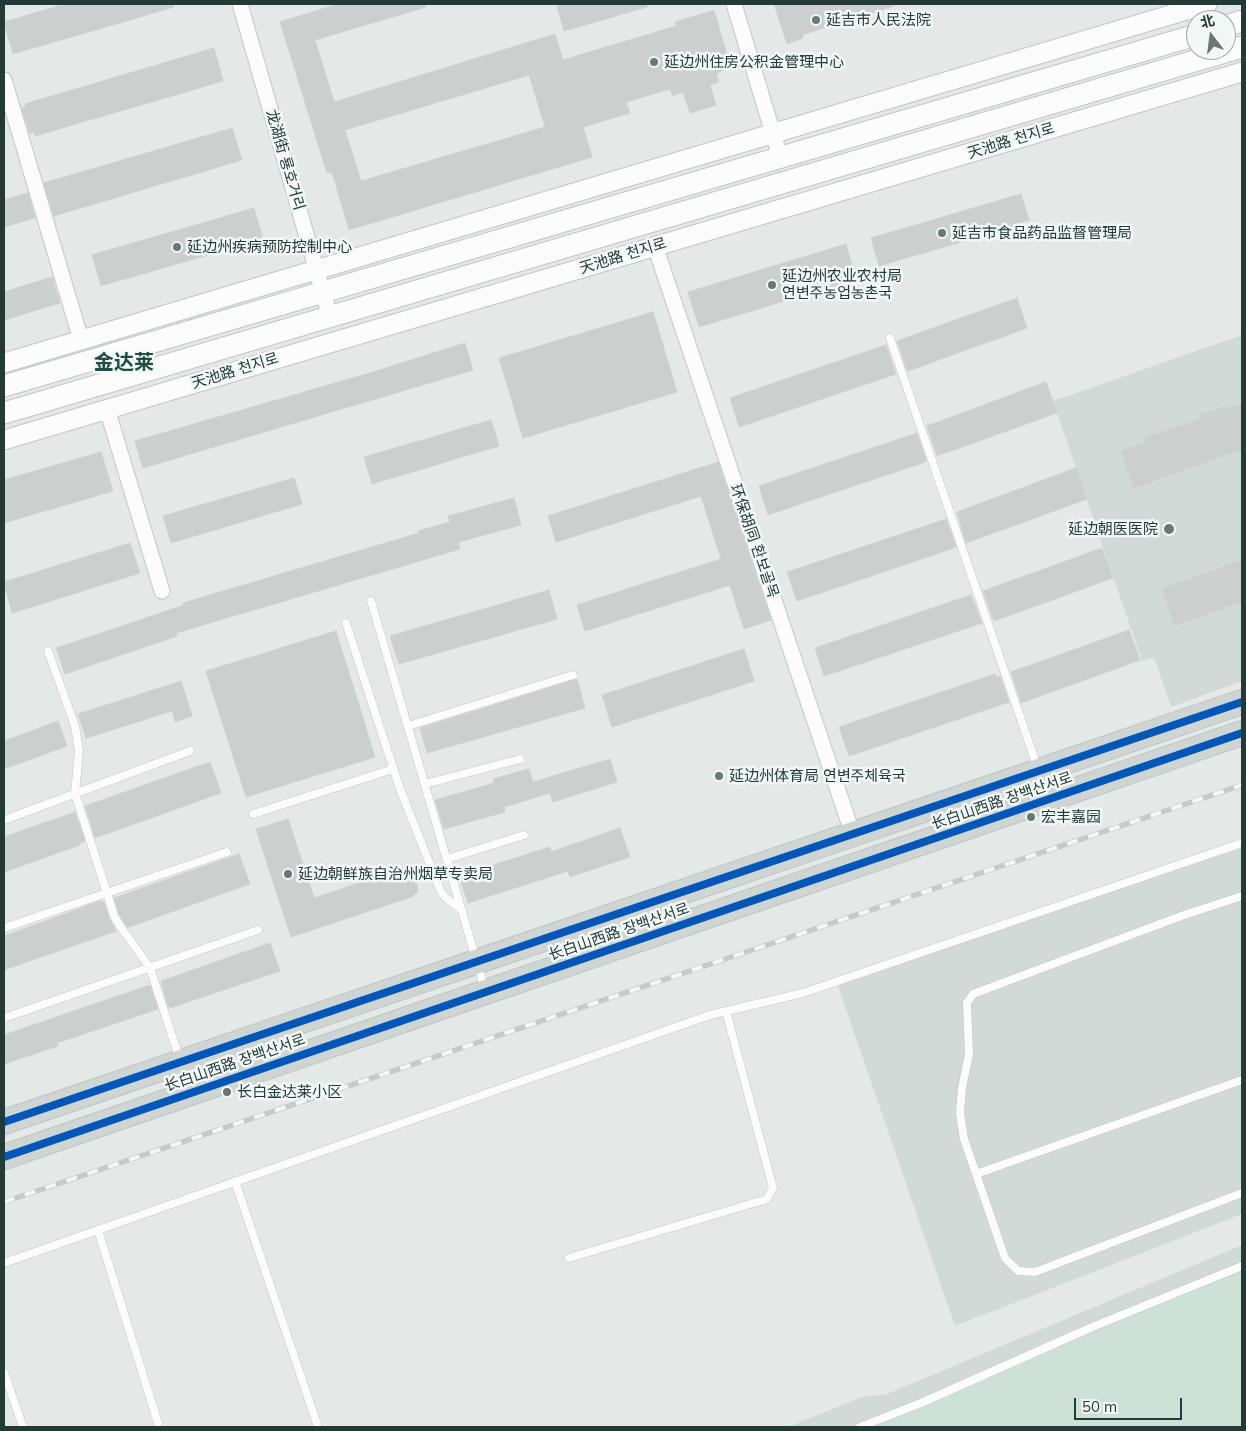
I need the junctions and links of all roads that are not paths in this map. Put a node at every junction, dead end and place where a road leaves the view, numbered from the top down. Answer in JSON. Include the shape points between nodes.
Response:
{"nodes":[{"id":1,"x":240,"y":4,"type":"edge"},
{"id":2,"x":734,"y":4,"type":"edge"},
{"id":3,"x":1207,"y":4,"type":"edge"},
{"id":4,"x":1186,"y":38,"type":"edge"},
{"id":5,"x":1242,"y":47,"type":"edge"},
{"id":6,"x":1242,"y":72,"type":"edge"},
{"id":7,"x":4,"y":80,"type":"edge"},
{"id":8,"x":773,"y":134,"type":"junction"},
{"id":9,"x":780,"y":157,"type":"junction"},
{"id":10,"x":655,"y":246,"type":"junction"},
{"id":11,"x":316,"y":270,"type":"junction"},
{"id":12,"x":323,"y":292,"type":"junction"},
{"id":13,"x":330,"y":317,"type":"junction"},
{"id":14,"x":890,"y":338,"type":"dead end"},
{"id":15,"x":81,"y":340,"type":"junction"},
{"id":16,"x":4,"y":363,"type":"edge"},
{"id":17,"x":4,"y":386,"type":"edge"},
{"id":18,"x":107,"y":409,"type":"junction"},
{"id":19,"x":4,"y":413,"type":"edge"},
{"id":20,"x":4,"y":440,"type":"edge"},
{"id":21,"x":162,"y":591,"type":"dead end"},
{"id":22,"x":371,"y":601,"type":"dead end"},
{"id":23,"x":346,"y":623,"type":"dead end"},
{"id":24,"x":48,"y":651,"type":"dead end"},
{"id":25,"x":573,"y":676,"type":"dead end"},
{"id":26,"x":1242,"y":702,"type":"edge"},
{"id":27,"x":408,"y":726,"type":"junction"},
{"id":28,"x":1242,"y":733,"type":"edge"},
{"id":29,"x":190,"y":752,"type":"dead end"},
{"id":30,"x":520,"y":759,"type":"dead end"},
{"id":31,"x":393,"y":770,"type":"junction"},
{"id":32,"x":1039,"y":771,"type":"junction"},
{"id":33,"x":425,"y":784,"type":"junction"},
{"id":34,"x":75,"y":793,"type":"junction"},
{"id":35,"x":253,"y":814,"type":"dead end"},
{"id":36,"x":4,"y":820,"type":"edge"},
{"id":37,"x":524,"y":835,"type":"dead end"},
{"id":38,"x":853,"y":835,"type":"junction"},
{"id":39,"x":1242,"y":843,"type":"edge"},
{"id":40,"x":227,"y":852,"type":"dead end"},
{"id":41,"x":447,"y":859,"type":"junction"},
{"id":42,"x":107,"y":893,"type":"junction"},
{"id":43,"x":1242,"y":896,"type":"edge"},
{"id":44,"x":462,"y":910,"type":"junction"},
{"id":45,"x":4,"y":928,"type":"edge"},
{"id":46,"x":258,"y":930,"type":"dead end"},
{"id":47,"x":477,"y":962,"type":"junction"},
{"id":48,"x":150,"y":968,"type":"junction"},
{"id":49,"x":486,"y":992,"type":"junction"},
{"id":50,"x":726,"y":1011,"type":"junction"},
{"id":51,"x":4,"y":1018,"type":"edge"},
{"id":52,"x":180,"y":1062,"type":"junction"},
{"id":53,"x":1242,"y":1080,"type":"edge"},
{"id":54,"x":4,"y":1122,"type":"edge"},
{"id":55,"x":4,"y":1157,"type":"edge"},
{"id":56,"x":976,"y":1174,"type":"junction"},
{"id":57,"x":235,"y":1181,"type":"junction"},
{"id":58,"x":1242,"y":1193,"type":"edge"},
{"id":59,"x":98,"y":1230,"type":"junction"},
{"id":60,"x":569,"y":1258,"type":"dead end"},
{"id":61,"x":4,"y":1263,"type":"edge"},
{"id":62,"x":1242,"y":1266,"type":"edge"},
{"id":63,"x":4,"y":1372,"type":"edge"},
{"id":64,"x":158,"y":1423,"type":"dead end"},
{"id":65,"x":23,"y":1427,"type":"edge"},
{"id":66,"x":318,"y":1427,"type":"edge"},
{"id":67,"x":860,"y":1427,"type":"edge"}],
"edges":[{"from":1,"to":11,"type":"street","name":"龙湖街 룡호거리"},
{"from":2,"to":8,"type":"street"},
{"from":3,"to":8,"type":"street"},
{"from":4,"to":9,"type":"main road"},
{"from":5,"to":13,"type":"main road","name":"天池路 천지로"},
{"from":6,"to":10,"type":"street","name":"天池路 천지로"},
{"from":7,"to":15,"type":"street"},
{"from":8,"to":9,"type":"street"},
{"from":8,"to":11,"type":"street"},
{"from":9,"to":12,"type":"main road"},
{"from":10,"to":18,"type":"street","name":"天池路 천지로"},
{"from":10,"to":38,"type":"street","name":"环保胡同 환보골목"},
{"from":11,"to":12,"type":"street","name":"龙湖街 룡호거리"},
{"from":11,"to":15,"type":"street"},
{"from":12,"to":13,"type":"street","name":"龙湖街 룡호거리"},
{"from":12,"to":17,"type":"main road"},
{"from":13,"to":19,"type":"main road","name":"天池路 천지로"},
{"from":14,"to":32,"type":"lane"},
{"from":15,"to":16,"type":"street"},
{"from":18,"to":20,"type":"street","name":"天池路 천지로"},
{"from":18,"to":21,"type":"street"},
{"from":22,"to":27,"type":"lane"},
{"from":23,"to":31,"type":"lane"},
{"from":24,"to":34,"type":"lane","via":[[78,740],[80,751]]},
{"from":25,"to":27,"type":"lane"},
{"from":26,"to":32,"type":"main road","name":"长白山西路 장백산서로"},
{"from":27,"to":33,"type":"lane"},
{"from":28,"to":49,"type":"main road","name":"长白山西路 장백산서로"},
{"from":29,"to":34,"type":"lane"},
{"from":30,"to":33,"type":"lane"},
{"from":31,"to":35,"type":"lane"},
{"from":31,"to":44,"type":"lane","via":[[441,892]]},
{"from":32,"to":38,"type":"main road","name":"长白山西路 장백산서로"},
{"from":33,"to":41,"type":"lane"},
{"from":34,"to":36,"type":"lane"},
{"from":34,"to":42,"type":"lane"},
{"from":37,"to":41,"type":"lane"},
{"from":38,"to":47,"type":"main road","name":"长白山西路 장백산서로"},
{"from":39,"to":50,"type":"lane","via":[[803,993]]},
{"from":40,"to":42,"type":"lane"},
{"from":41,"to":44,"type":"lane"},
{"from":42,"to":45,"type":"lane"},
{"from":42,"to":48,"type":"lane","via":[[117,921]]},
{"from":43,"to":56,"type":"lane","via":[[973,994],[967,1003],[969,1054],[960,1113],[964,1139]]},
{"from":44,"to":47,"type":"lane"},
{"from":46,"to":48,"type":"lane"},
{"from":47,"to":49,"type":"lane"},
{"from":47,"to":52,"type":"main road","name":"长白山西路 장백산서로"},
{"from":48,"to":51,"type":"lane"},
{"from":48,"to":52,"type":"lane"},
{"from":49,"to":55,"type":"main road","name":"长白山西路 장백산서로"},
{"from":50,"to":57,"type":"lane"},
{"from":50,"to":60,"type":"lane","via":[[772,1188],[768,1199]]},
{"from":52,"to":54,"type":"main road","name":"长白山西路 장백산서로"},
{"from":53,"to":56,"type":"lane"},
{"from":56,"to":58,"type":"lane","via":[[1005,1258],[1018,1271],[1034,1272]]},
{"from":57,"to":59,"type":"lane"},
{"from":57,"to":66,"type":"lane"},
{"from":59,"to":61,"type":"lane"},
{"from":59,"to":64,"type":"lane"},
{"from":62,"to":67,"type":"lane"},
{"from":63,"to":65,"type":"lane"}]}
